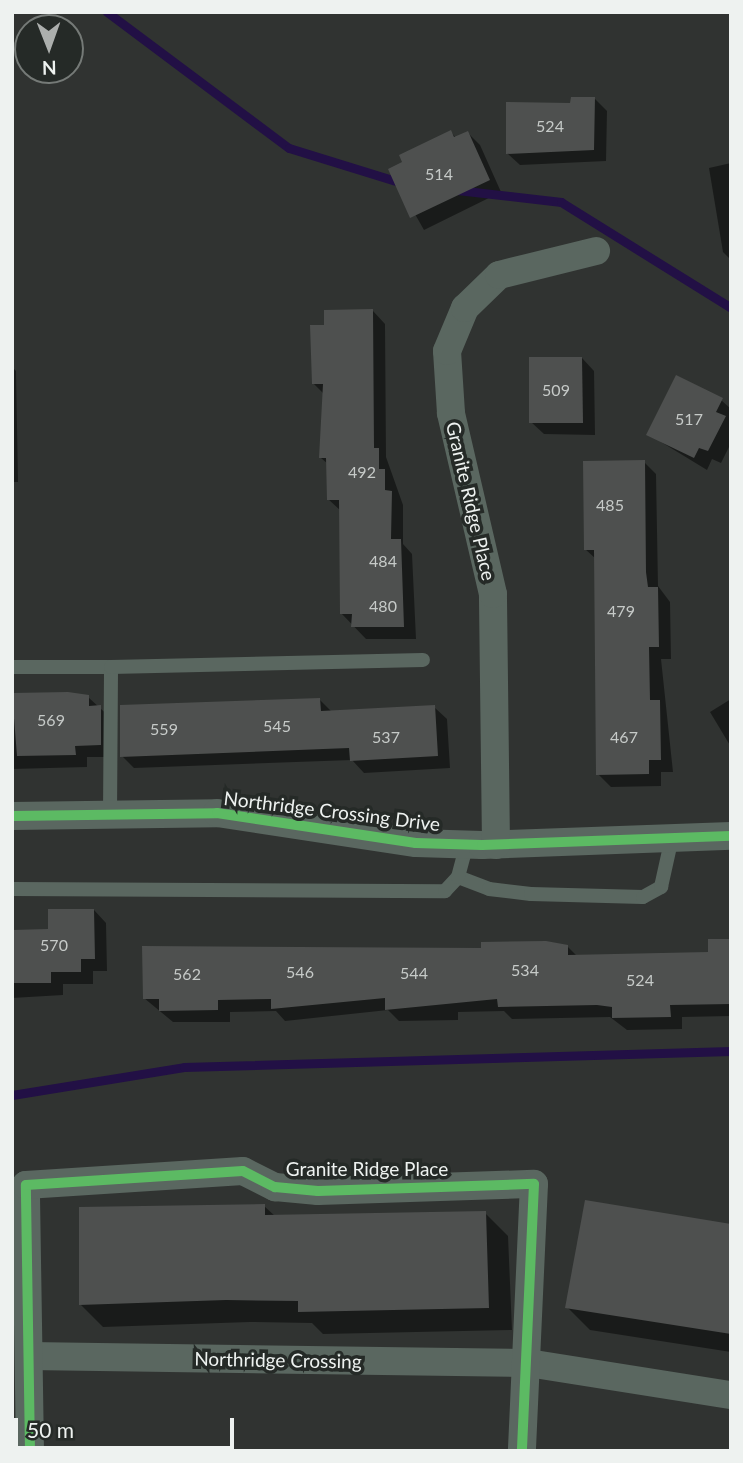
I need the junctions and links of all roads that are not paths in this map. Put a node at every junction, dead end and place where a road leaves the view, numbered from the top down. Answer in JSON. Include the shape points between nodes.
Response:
{"nodes":[{"id":1,"x":596,"y":251,"type":"dead end"},
{"id":2,"x":423,"y":660,"type":"dead end"},
{"id":3,"x":12,"y":667,"type":"edge"},
{"id":4,"x":111,"y":667,"type":"junction"},
{"id":5,"x":110,"y":815,"type":"junction"},
{"id":6,"x":12,"y":816,"type":"edge"},
{"id":7,"x":731,"y":836,"type":"edge"},
{"id":8,"x":671,"y":842,"type":"junction"},
{"id":9,"x":467,"y":844,"type":"junction"},
{"id":10,"x":496,"y":845,"type":"junction"},
{"id":11,"x":458,"y":877,"type":"junction"},
{"id":12,"x":12,"y":889,"type":"edge"},
{"id":13,"x":20,"y":1324,"type":"edge"},
{"id":14,"x":29,"y":1356,"type":"junction"},
{"id":15,"x":528,"y":1363,"type":"junction"},
{"id":16,"x":731,"y":1395,"type":"edge"},
{"id":17,"x":30,"y":1451,"type":"edge"},
{"id":18,"x":522,"y":1451,"type":"edge"}],
"edges":[{"from":1,"to":10,"type":"street","name":"Granite Ridge Place","via":[[499,275],[465,308],[447,351],[451,413],[493,594]]},
{"from":2,"to":4,"type":"lane"},
{"from":3,"to":4,"type":"lane"},
{"from":4,"to":5,"type":"lane"},
{"from":5,"to":6,"type":"street","name":"Northridge Crossing Drive"},
{"from":5,"to":9,"type":"street","name":"Northridge Crossing Drive","via":[[217,813]]},
{"from":7,"to":8,"type":"street","name":"Northridge Crossing Drive"},
{"from":8,"to":10,"type":"street","name":"Northridge Crossing Drive"},
{"from":8,"to":11,"type":"lane","via":[[660,887],[643,897],[531,894],[489,889]]},
{"from":9,"to":10,"type":"street","name":"Northridge Crossing Drive"},
{"from":9,"to":11,"type":"lane"},
{"from":11,"to":12,"type":"lane","via":[[445,891]]},
{"from":13,"to":14,"type":"street"},
{"from":13,"to":15,"type":"street","name":"Granite Ridge Place","via":[[26,1185],[243,1171],[275,1187],[318,1191],[534,1184]]},
{"from":14,"to":15,"type":"street","name":"Northridge Crossing"},
{"from":14,"to":17,"type":"street"},
{"from":15,"to":16,"type":"street","name":"Northridge Crossing"},
{"from":15,"to":18,"type":"street"}]}
